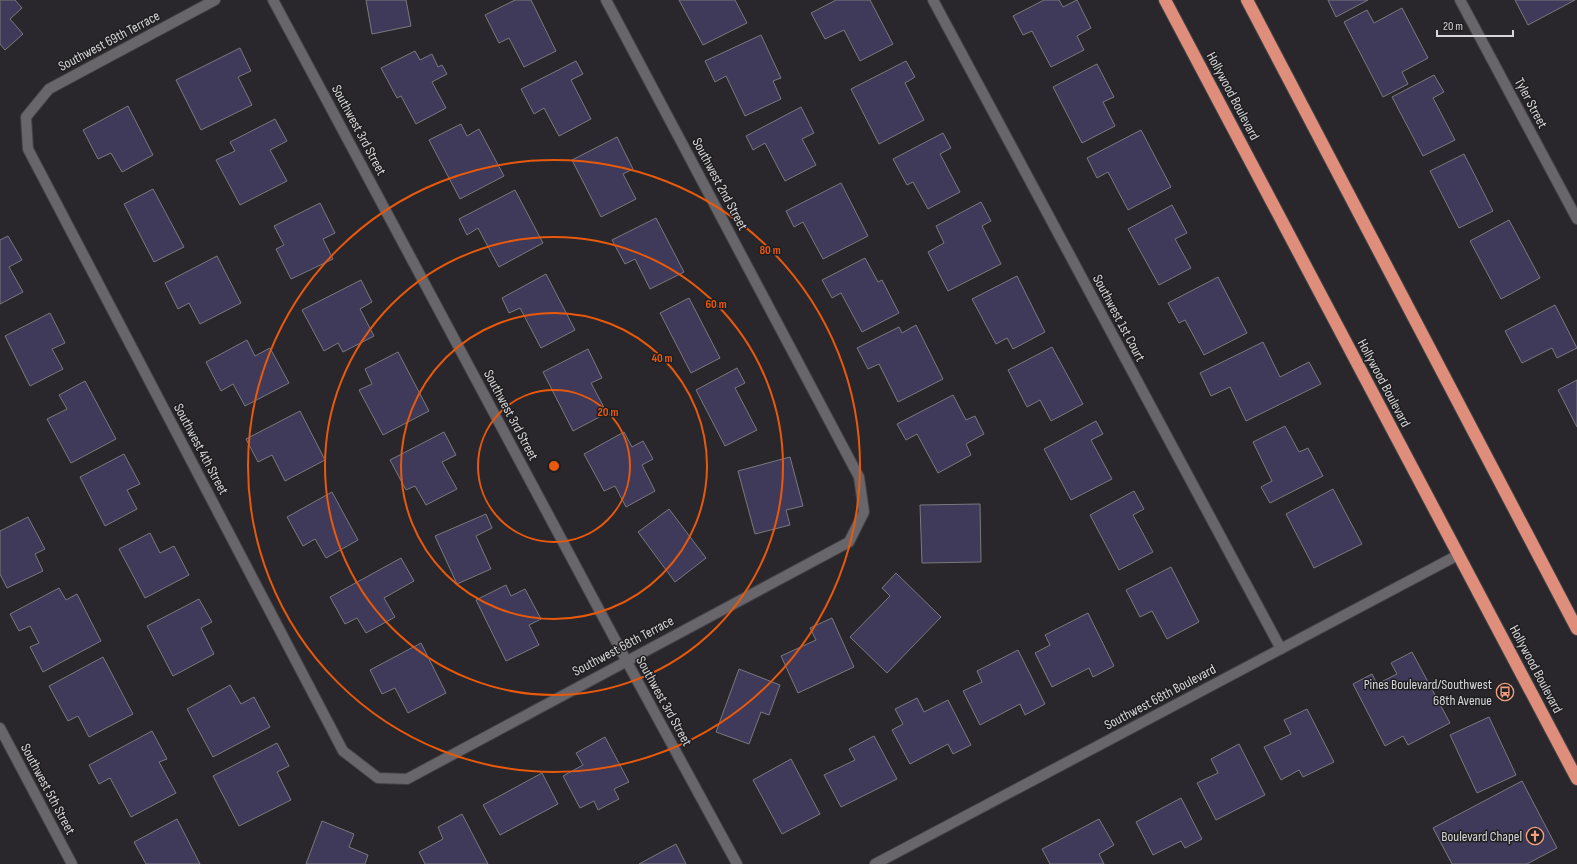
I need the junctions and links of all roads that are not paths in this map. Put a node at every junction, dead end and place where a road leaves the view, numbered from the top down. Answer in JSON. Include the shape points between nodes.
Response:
{"nodes":[{"id":1,"x":215,"y":0,"type":"edge"},
{"id":2,"x":273,"y":0,"type":"edge"},
{"id":3,"x":606,"y":0,"type":"edge"},
{"id":4,"x":933,"y":0,"type":"edge"},
{"id":5,"x":1165,"y":0,"type":"edge"},
{"id":6,"x":1247,"y":0,"type":"edge"},
{"id":7,"x":1460,"y":0,"type":"edge"},
{"id":8,"x":26,"y":117,"type":"joint"},
{"id":9,"x":1576,"y":214,"type":"edge"},
{"id":10,"x":864,"y":512,"type":"joint"},
{"id":11,"x":1458,"y":555,"type":"junction"},
{"id":12,"x":1577,"y":629,"type":"edge"},
{"id":13,"x":1281,"y":649,"type":"junction"},
{"id":14,"x":626,"y":660,"type":"junction"},
{"id":15,"x":0,"y":728,"type":"edge"},
{"id":16,"x":378,"y":778,"type":"joint"},
{"id":17,"x":1577,"y":779,"type":"edge"},
{"id":18,"x":72,"y":864,"type":"edge"},
{"id":19,"x":738,"y":864,"type":"edge"},
{"id":20,"x":875,"y":864,"type":"edge"}],
"edges":[{"from":1,"to":8,"type":"street","name":"Southwest 69th Terrace","via":[[49,89]]},
{"from":2,"to":14,"type":"street","name":"Southwest 3rd Street"},
{"from":3,"to":10,"type":"street","name":"Southwest 2nd Street","via":[[859,477]]},
{"from":4,"to":13,"type":"street","name":"Southwest 1st Court"},
{"from":5,"to":11,"type":"highway","name":"Hollywood Boulevard"},
{"from":6,"to":12,"type":"highway"},
{"from":7,"to":9,"type":"street","name":"Tyler Street"},
{"from":8,"to":16,"type":"street","name":"Southwest 4th Street","via":[[28,149],[343,751]]},
{"from":10,"to":14,"type":"street","name":"Southwest 68th Terrace","via":[[849,542]]},
{"from":11,"to":13,"type":"street","name":"Southwest 68th Boulevard"},
{"from":11,"to":17,"type":"highway","name":"Hollywood Boulevard"},
{"from":13,"to":20,"type":"street","name":"Southwest 68th Boulevard"},
{"from":14,"to":16,"type":"street","name":"Southwest 68th Terrace","via":[[407,779]]},
{"from":14,"to":19,"type":"street","name":"Southwest 3rd Street"},
{"from":15,"to":18,"type":"street","name":"Southwest 5th Street"}]}
